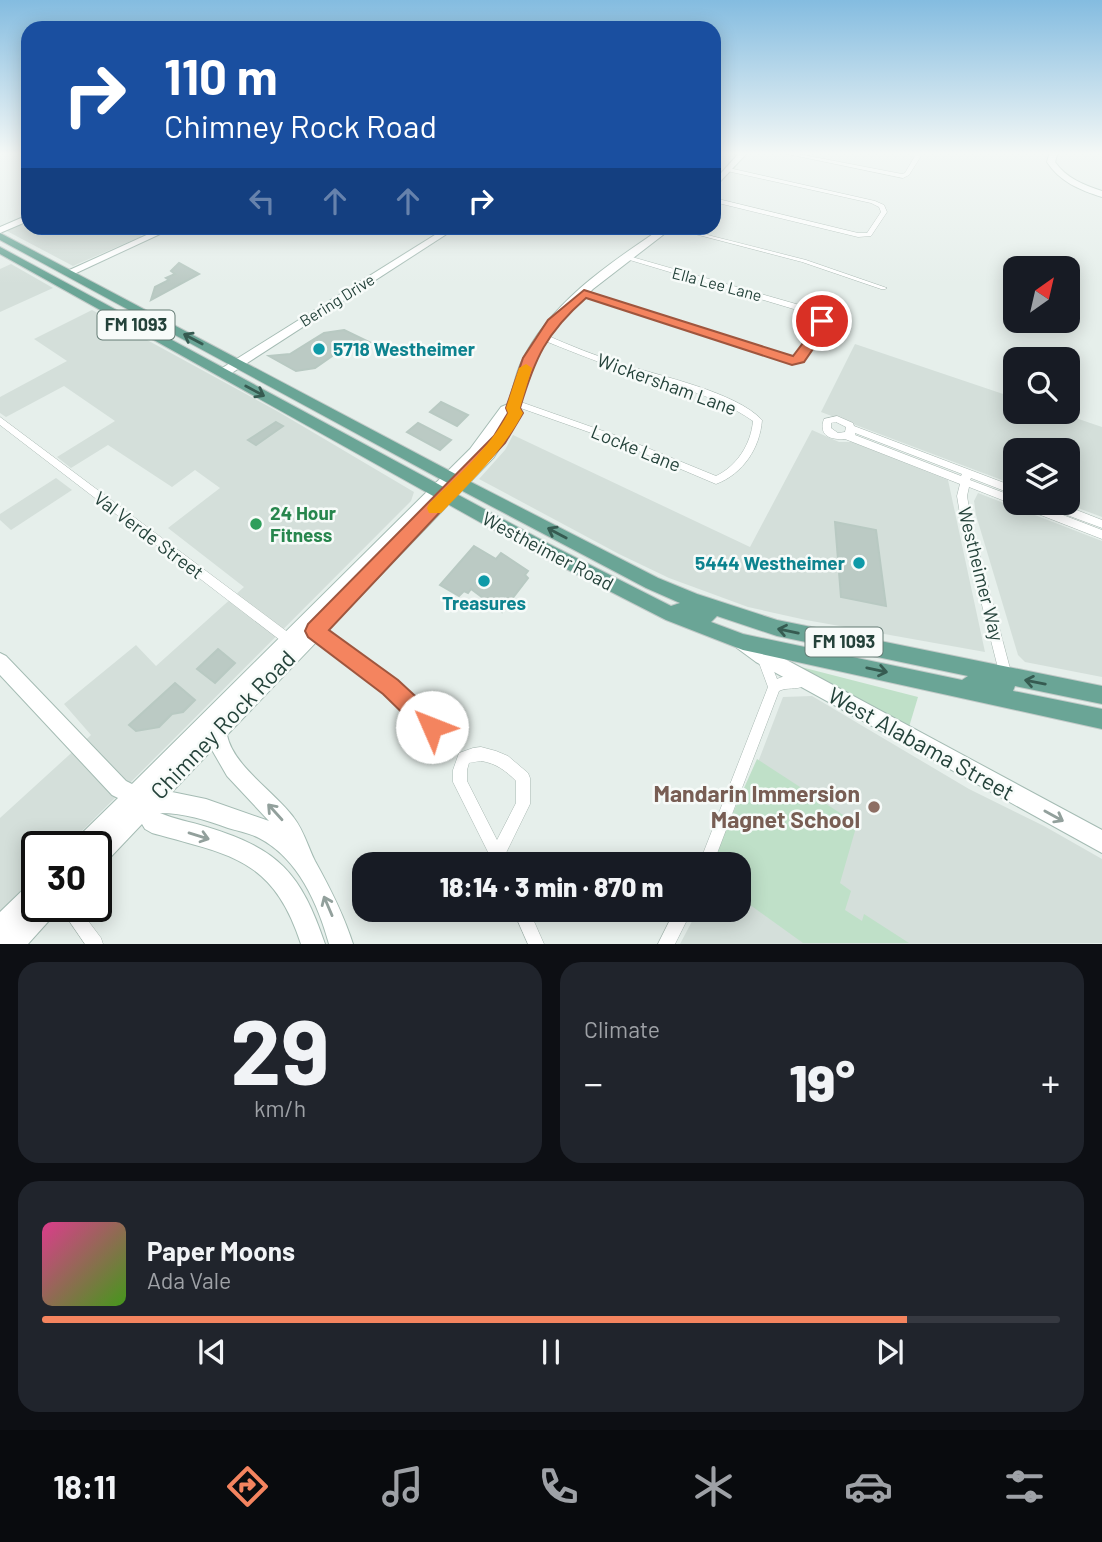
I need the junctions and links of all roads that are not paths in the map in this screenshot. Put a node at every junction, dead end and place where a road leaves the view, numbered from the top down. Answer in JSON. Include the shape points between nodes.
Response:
{"nodes":[{"id":1,"x":846,"y":196,"type":"edge"},
{"id":2,"x":721,"y":202,"type":"edge"},
{"id":3,"x":21,"y":219,"type":"edge"},
{"id":4,"x":0,"y":227,"type":"edge"},
{"id":5,"x":152,"y":235,"type":"edge"},
{"id":6,"x":440,"y":235,"type":"edge"},
{"id":7,"x":657,"y":235,"type":"edge"},
{"id":8,"x":702,"y":235,"type":"edge"},
{"id":9,"x":0,"y":236,"type":"edge"},
{"id":10,"x":0,"y":250,"type":"edge"},
{"id":11,"x":625,"y":257,"type":"junction"},
{"id":12,"x":33,"y":268,"type":"junction"},
{"id":13,"x":69,"y":272,"type":"junction"},
{"id":14,"x":883,"y":288,"type":"dead end"},
{"id":15,"x":77,"y":292,"type":"junction"},
{"id":16,"x":584,"y":293,"type":"junction"},
{"id":17,"x":115,"y":297,"type":"junction"},
{"id":18,"x":102,"y":307,"type":"junction"},
{"id":19,"x":147,"y":314,"type":"junction"},
{"id":20,"x":543,"y":337,"type":"junction"},
{"id":21,"x":239,"y":363,"type":"junction"},
{"id":22,"x":223,"y":373,"type":"junction"},
{"id":23,"x":514,"y":405,"type":"junction"},
{"id":24,"x":288,"y":408,"type":"junction"},
{"id":25,"x":338,"y":412,"type":"junction"},
{"id":26,"x":1,"y":421,"type":"edge"},
{"id":27,"x":325,"y":429,"type":"junction"},
{"id":28,"x":850,"y":432,"type":"dead end"},
{"id":29,"x":385,"y":442,"type":"junction"},
{"id":30,"x":746,"y":452,"type":"joint"},
{"id":31,"x":966,"y":477,"type":"junction"},
{"id":32,"x":455,"y":480,"type":"junction"},
{"id":33,"x":1003,"y":488,"type":"edge"},
{"id":34,"x":442,"y":494,"type":"junction"},
{"id":35,"x":1003,"y":495,"type":"edge"},
{"id":36,"x":1050,"y":515,"type":"edge"},
{"id":37,"x":1078,"y":515,"type":"edge"},
{"id":38,"x":1102,"y":524,"type":"edge"},
{"id":39,"x":1102,"y":535,"type":"edge"},
{"id":40,"x":651,"y":605,"type":"junction"},
{"id":41,"x":713,"y":608,"type":"junction"},
{"id":42,"x":310,"y":627,"type":"junction"},
{"id":43,"x":743,"y":642,"type":"junction"},
{"id":44,"x":294,"y":644,"type":"junction"},
{"id":45,"x":762,"y":656,"type":"junction"},
{"id":46,"x":0,"y":662,"type":"edge"},
{"id":47,"x":1006,"y":676,"type":"junction"},
{"id":48,"x":811,"y":684,"type":"junction"},
{"id":49,"x":947,"y":684,"type":"junction"},
{"id":50,"x":774,"y":687,"type":"junction"},
{"id":51,"x":1102,"y":695,"type":"edge"},
{"id":52,"x":1102,"y":719,"type":"edge"},
{"id":53,"x":432,"y":727,"type":"dead end"},
{"id":54,"x":217,"y":731,"type":"junction"},
{"id":55,"x":141,"y":800,"type":"junction"},
{"id":56,"x":103,"y":831,"type":"edge"},
{"id":57,"x":112,"y":836,"type":"edge"},
{"id":58,"x":1102,"y":842,"type":"edge"},
{"id":59,"x":711,"y":852,"type":"edge"},
{"id":60,"x":500,"y":860,"type":"edge"},
{"id":61,"x":309,"y":871,"type":"junction"},
{"id":62,"x":21,"y":908,"type":"edge"},
{"id":63,"x":31,"y":922,"type":"edge"},
{"id":64,"x":79,"y":922,"type":"edge"},
{"id":65,"x":526,"y":922,"type":"edge"},
{"id":66,"x":677,"y":922,"type":"edge"},
{"id":67,"x":0,"y":928,"type":"edge"},
{"id":68,"x":11,"y":943,"type":"edge"},
{"id":69,"x":95,"y":943,"type":"edge"},
{"id":70,"x":313,"y":943,"type":"edge"},
{"id":71,"x":341,"y":943,"type":"edge"},
{"id":72,"x":536,"y":943,"type":"edge"},
{"id":73,"x":666,"y":943,"type":"edge"}],
"edges":[{"from":1,"to":2,"type":"street","via":[[885,208],[869,235]]},
{"from":3,"to":4,"type":"street"},
{"from":5,"to":13,"type":"street"},
{"from":6,"to":21,"type":"street","name":"Bering Drive"},
{"from":7,"to":11,"type":"street","name":"Chimney Rock Road"},
{"from":8,"to":14,"type":"street","via":[[804,261]]},
{"from":9,"to":13,"type":"main road","name":"Westheimer Road","number":"FM 1093"},
{"from":10,"to":12,"type":"main road","name":"Westheimer Road","number":"FM 1093"},
{"from":11,"to":16,"type":"street","name":"Chimney Rock Road"},
{"from":11,"to":16,"type":"street","name":"Ella Lee Lane","via":[[810,312],[822,321],[800,359],[792,360]]},
{"from":12,"to":13,"type":"main road"},
{"from":12,"to":15,"type":"main road","name":"Westheimer Road","number":"FM 1093"},
{"from":13,"to":17,"type":"main road","name":"Westheimer Road","number":"FM 1093"},
{"from":15,"to":17,"type":"main road","via":[[90,291],[106,300]]},
{"from":15,"to":18,"type":"main road","name":"Westheimer Road","number":"FM 1093"},
{"from":16,"to":20,"type":"street","name":"Chimney Rock Road"},
{"from":17,"to":19,"type":"main road","name":"Westheimer Road","number":"FM 1093"},
{"from":18,"to":19,"type":"main road","via":[[114,303],[137,316]]},
{"from":18,"to":22,"type":"main road","name":"Westheimer Road","number":"FM 1093"},
{"from":21,"to":19,"type":"main road","name":"Westheimer Road","number":"FM 1093","one_way":true},
{"from":20,"to":23,"type":"street","name":"Chimney Rock Road","via":[[528,361]]},
{"from":20,"to":30,"type":"street","name":"Wickersham Lane","via":[[750,414],[758,420],[758,431]]},
{"from":21,"to":22,"type":"street","name":"Bering Drive"},
{"from":21,"to":25,"type":"main road","name":"Westheimer Road","number":"FM 1093"},
{"from":22,"to":24,"type":"main road","name":"Westheimer Road","number":"FM 1093","one_way":true},
{"from":23,"to":30,"type":"street","name":"Locke Lane","via":[[620,440],[716,480],[733,472]]},
{"from":23,"to":32,"type":"street","name":"Chimney Rock Road","via":[[516,413]]},
{"from":24,"to":25,"type":"main road","via":[[301,406],[322,417]]},
{"from":24,"to":27,"type":"main road","name":"Westheimer Road","number":"FM 1093"},
{"from":25,"to":29,"type":"main road","name":"Westheimer Road","number":"FM 1093"},
{"from":26,"to":44,"type":"street","name":"Val Verde Street"},
{"from":27,"to":29,"type":"main road","via":[[335,424],[368,442]]},
{"from":27,"to":34,"type":"main road","name":"Westheimer Road","number":"FM 1093"},
{"from":28,"to":31,"type":"street"},
{"from":29,"to":32,"type":"main road","name":"Westheimer Road","number":"FM 1093"},
{"from":31,"to":33,"type":"street"},
{"from":31,"to":35,"type":"street"},
{"from":31,"to":47,"type":"street","name":"Westheimer Way","via":[[962,496],[967,526]]},
{"from":32,"to":34,"type":"street","name":"Chimney Rock Road"},
{"from":41,"to":32,"type":"main road","name":"Westheimer Road","number":"FM 1093","one_way":true,"via":[[652,583]]},
{"from":34,"to":40,"type":"main road","name":"Westheimer Road","number":"FM 1093"},
{"from":34,"to":42,"type":"street","name":"Chimney Rock Road"},
{"from":36,"to":39,"type":"street"},
{"from":37,"to":38,"type":"street"},
{"from":40,"to":41,"type":"main road","via":[[702,615],[709,615]]},
{"from":40,"to":43,"type":"main road","name":"Westheimer Road","number":"FM 1093"},
{"from":47,"to":41,"type":"main road","name":"Westheimer Road","number":"FM 1093","one_way":true,"via":[[777,628]]},
{"from":42,"to":44,"type":"street","name":"Chimney Rock Road"},
{"from":42,"to":53,"type":"street","via":[[390,687]]},
{"from":43,"to":45,"type":"street","name":"West Alabama Street"},
{"from":43,"to":49,"type":"main road","name":"Westheimer Road","number":"FM 1093","one_way":true},
{"from":44,"to":54,"type":"street","name":"Chimney Rock Road"},
{"from":44,"to":55,"type":"street","name":"Chimney Rock Road"},
{"from":45,"to":48,"type":"street","name":"West Alabama Street"},
{"from":45,"to":50,"type":"street"},
{"from":46,"to":55,"type":"street","via":[[119,788]]},
{"from":47,"to":49,"type":"main road","via":[[1006,686]]},
{"from":51,"to":47,"type":"main road","name":"Westheimer Road","number":"FM 1093","one_way":true},
{"from":48,"to":50,"type":"street","via":[[791,681]]},
{"from":48,"to":58,"type":"street","name":"West Alabama Street","one_way":true},
{"from":49,"to":52,"type":"main road","name":"Westheimer Road","number":"FM 1093"},
{"from":50,"to":59,"type":"street"},
{"from":54,"to":55,"type":"street","name":"Chimney Rock Road"},
{"from":61,"to":54,"type":"street","one_way":true,"via":[[288,826],[230,761],[217,742]]},
{"from":55,"to":56,"type":"street","name":"Chimney Rock Road"},
{"from":55,"to":57,"type":"street","name":"Chimney Rock Road"},
{"from":55,"to":61,"type":"street","via":[[175,801],[274,835]]},
{"from":55,"to":70,"type":"street","one_way":true,"via":[[152,822],[241,848],[269,866],[296,895]]},
{"from":60,"to":60,"type":"street","via":[[523,804],[523,778],[509,764],[477,752],[464,758],[460,782]]},
{"from":71,"to":61,"type":"street","one_way":true,"via":[[328,904]]},
{"from":62,"to":67,"type":"street"},
{"from":63,"to":68,"type":"street"},
{"from":64,"to":69,"type":"street"},
{"from":65,"to":72,"type":"street"},
{"from":66,"to":73,"type":"street"}]}
